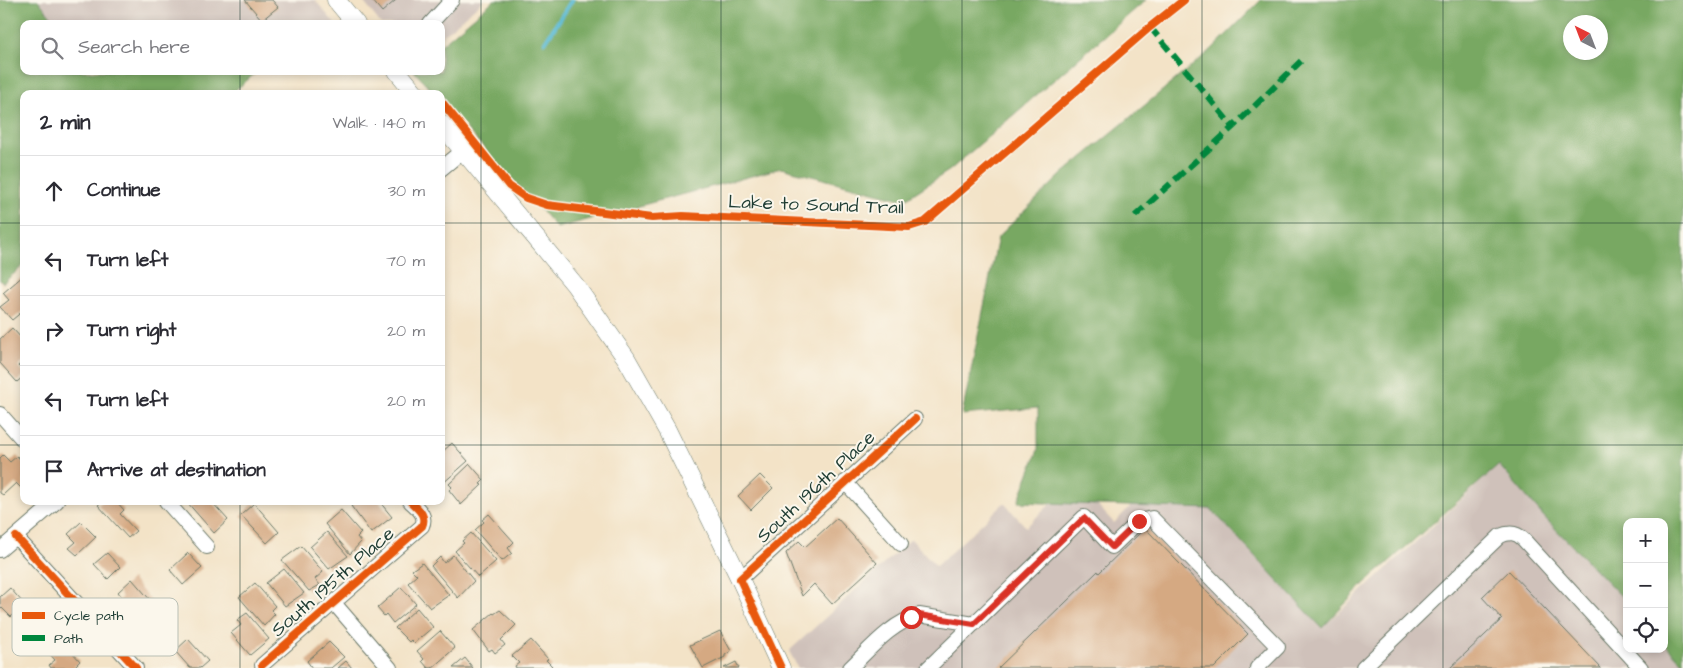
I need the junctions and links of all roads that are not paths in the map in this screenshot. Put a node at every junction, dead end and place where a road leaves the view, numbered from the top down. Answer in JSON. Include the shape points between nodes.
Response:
{"nodes":[{"id":1,"x":336,"y":0,"type":"edge"},
{"id":2,"x":452,"y":0,"type":"edge"},
{"id":3,"x":353,"y":20,"type":"edge"},
{"id":4,"x":434,"y":20,"type":"edge"},
{"id":5,"x":445,"y":129,"type":"edge"},
{"id":6,"x":464,"y":150,"type":"junction"},
{"id":7,"x":445,"y":166,"type":"edge"},
{"id":8,"x":0,"y":414,"type":"edge"},
{"id":9,"x":915,"y":419,"type":"dead end"},
{"id":10,"x":20,"y":436,"type":"edge"},
{"id":11,"x":845,"y":482,"type":"junction"},
{"id":12,"x":52,"y":505,"type":"edge"},
{"id":13,"x":170,"y":505,"type":"edge"},
{"id":14,"x":414,"y":505,"type":"edge"},
{"id":15,"x":16,"y":537,"type":"junction"},
{"id":16,"x":902,"y":544,"type":"dead end"},
{"id":17,"x":208,"y":547,"type":"dead end"},
{"id":18,"x":0,"y":550,"type":"edge"},
{"id":19,"x":740,"y":579,"type":"junction"},
{"id":20,"x":72,"y":598,"type":"edge"},
{"id":21,"x":334,"y":603,"type":"junction"},
{"id":22,"x":974,"y":624,"type":"junction"},
{"id":23,"x":125,"y":656,"type":"edge"},
{"id":24,"x":262,"y":665,"type":"dead end"},
{"id":25,"x":136,"y":668,"type":"edge"},
{"id":26,"x":390,"y":668,"type":"edge"},
{"id":27,"x":781,"y":668,"type":"edge"},
{"id":28,"x":850,"y":668,"type":"edge"},
{"id":29,"x":928,"y":668,"type":"edge"},
{"id":30,"x":1257,"y":668,"type":"edge"},
{"id":31,"x":1363,"y":668,"type":"edge"},
{"id":32,"x":1641,"y":668,"type":"edge"}],
"edges":[{"from":1,"to":3,"type":"main road"},
{"from":2,"to":4,"type":"street"},
{"from":5,"to":6,"type":"main road"},
{"from":6,"to":7,"type":"street"},
{"from":6,"to":19,"type":"main road","via":[[575,285],[626,358],[667,430]]},
{"from":8,"to":10,"type":"street"},
{"from":9,"to":11,"type":"street","name":"South 196th Place"},
{"from":11,"to":16,"type":"street"},
{"from":11,"to":19,"type":"street","name":"South 196th Place"},
{"from":12,"to":15,"type":"street"},
{"from":13,"to":17,"type":"street"},
{"from":14,"to":21,"type":"street","name":"South 195th Place","via":[[423,514],[422,526]]},
{"from":15,"to":18,"type":"street"},
{"from":15,"to":20,"type":"street"},
{"from":19,"to":27,"type":"main road"},
{"from":21,"to":24,"type":"street","name":"South 195th Place"},
{"from":21,"to":26,"type":"street"},
{"from":22,"to":28,"type":"street","via":[[919,615],[911,617],[892,628]]},
{"from":22,"to":29,"type":"street"},
{"from":22,"to":30,"type":"street","via":[[1084,518],[1112,547],[1139,521],[1152,518],[1278,647]]},
{"from":23,"to":25,"type":"street"},
{"from":31,"to":32,"type":"street","via":[[1500,536],[1511,533],[1523,539]]}]}
